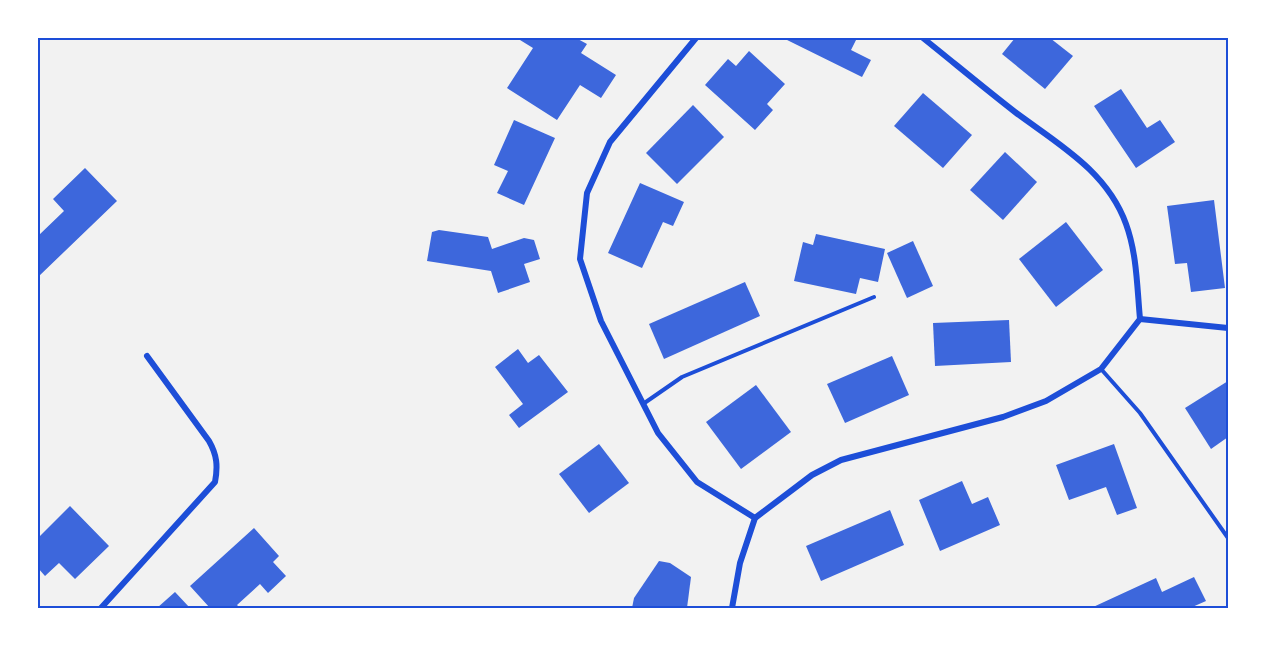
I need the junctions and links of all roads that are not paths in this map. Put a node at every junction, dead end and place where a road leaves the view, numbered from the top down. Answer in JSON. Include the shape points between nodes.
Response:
{"nodes":[{"id":1,"x":696,"y":38,"type":"edge"},
{"id":2,"x":922,"y":38,"type":"edge"},
{"id":3,"x":874,"y":297,"type":"dead end"},
{"id":4,"x":1140,"y":319,"type":"junction"},
{"id":5,"x":1228,"y":328,"type":"edge"},
{"id":6,"x":147,"y":356,"type":"dead end"},
{"id":7,"x":1101,"y":369,"type":"junction"},
{"id":8,"x":643,"y":404,"type":"junction"},
{"id":9,"x":755,"y":518,"type":"junction"},
{"id":10,"x":1228,"y":538,"type":"edge"},
{"id":11,"x":101,"y":609,"type":"edge"},
{"id":12,"x":732,"y":609,"type":"edge"}],
"edges":[{"from":1,"to":8,"type":"street","via":[[610,142],[587,193],[580,259],[601,321]]},
{"from":2,"to":4,"type":"street","via":[[1076,155],[1112,195],[1126,224],[1135,262]]},
{"from":3,"to":8,"type":"lane","via":[[682,377]]},
{"from":4,"to":5,"type":"street"},
{"from":4,"to":7,"type":"street"},
{"from":6,"to":11,"type":"street","via":[[209,441],[218,467],[215,482]]},
{"from":7,"to":9,"type":"street","via":[[1046,401],[1003,417],[841,460],[812,475]]},
{"from":7,"to":10,"type":"lane","via":[[1140,413]]},
{"from":8,"to":9,"type":"street","via":[[658,433],[697,482]]},
{"from":9,"to":12,"type":"street","via":[[740,563]]}]}
